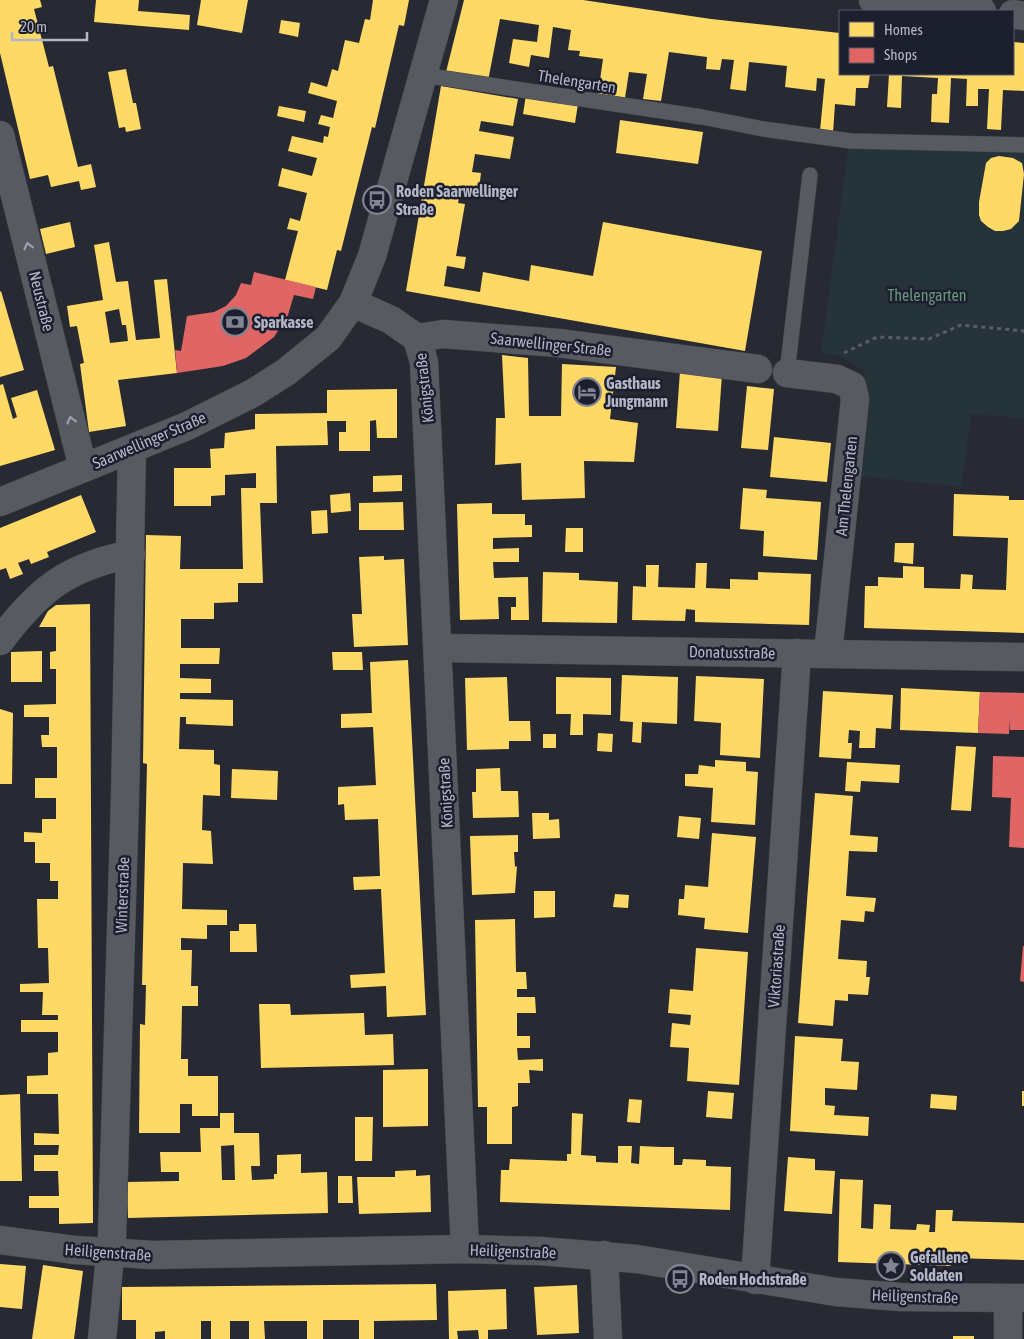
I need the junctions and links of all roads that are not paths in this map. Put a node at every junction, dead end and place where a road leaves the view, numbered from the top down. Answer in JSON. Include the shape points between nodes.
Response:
{"nodes":[{"id":1,"x":444,"y":0,"type":"edge"},
{"id":2,"x":873,"y":0,"type":"edge"},
{"id":3,"x":972,"y":10,"type":"edge"},
{"id":4,"x":423,"y":75,"type":"junction"},
{"id":5,"x":0,"y":135,"type":"edge"},
{"id":6,"x":1024,"y":145,"type":"edge"},
{"id":7,"x":810,"y":175,"type":"dead end"},
{"id":8,"x":353,"y":303,"type":"junction"},
{"id":9,"x":417,"y":338,"type":"junction"},
{"id":10,"x":758,"y":369,"type":"dead end"},
{"id":11,"x":787,"y":372,"type":"joint"},
{"id":12,"x":132,"y":450,"type":"junction"},
{"id":13,"x":83,"y":468,"type":"junction"},
{"id":14,"x":0,"y":502,"type":"edge"},
{"id":15,"x":131,"y":554,"type":"junction"},
{"id":16,"x":0,"y":641,"type":"edge"},
{"id":17,"x":439,"y":648,"type":"junction"},
{"id":18,"x":798,"y":653,"type":"junction"},
{"id":19,"x":828,"y":653,"type":"junction"},
{"id":20,"x":1024,"y":656,"type":"edge"},
{"id":21,"x":0,"y":1240,"type":"edge"},
{"id":22,"x":465,"y":1249,"type":"junction"},
{"id":23,"x":111,"y":1253,"type":"junction"},
{"id":24,"x":604,"y":1255,"type":"junction"},
{"id":25,"x":755,"y":1280,"type":"junction"},
{"id":26,"x":1016,"y":1298,"type":"edge"},
{"id":27,"x":102,"y":1339,"type":"edge"},
{"id":28,"x":608,"y":1339,"type":"edge"},
{"id":29,"x":1008,"y":1339,"type":"edge"}],
"edges":[{"from":1,"to":4,"type":"street","name":"Saarwellinger Straße"},
{"from":2,"to":3,"type":"street"},
{"from":4,"to":6,"type":"lane","name":"Thelengarten","via":[[851,140]]},
{"from":4,"to":8,"type":"street","name":"Saarwellinger Straße","via":[[372,256]]},
{"from":13,"to":5,"type":"street","name":"Neustraße","one_way":true},
{"from":7,"to":11,"type":"lane"},
{"from":8,"to":9,"type":"street","via":[[391,320]]},
{"from":8,"to":12,"type":"street","name":"Saarwellinger Straße","via":[[328,338],[286,372],[253,393]]},
{"from":9,"to":10,"type":"street","name":"Saarwellinger Straße","via":[[443,334],[558,343]]},
{"from":9,"to":17,"type":"street","name":"Königstraße","via":[[424,362]]},
{"from":11,"to":19,"type":"street","name":"Am Thelengarten","via":[[837,379],[852,386],[855,399]]},
{"from":12,"to":13,"type":"street","name":"Saarwellinger Straße"},
{"from":12,"to":15,"type":"street","name":"Winterstraße"},
{"from":13,"to":14,"type":"street","name":"Saarwellinger Straße"},
{"from":15,"to":16,"type":"street","via":[[98,561],[70,573],[40,595]]},
{"from":15,"to":23,"type":"street","name":"Winterstraße"},
{"from":17,"to":18,"type":"street","name":"Donatusstraße"},
{"from":17,"to":22,"type":"street","name":"Königstraße"},
{"from":18,"to":19,"type":"street","name":"Donatusstraße"},
{"from":18,"to":25,"type":"street","name":"Viktoriastraße"},
{"from":19,"to":20,"type":"street","name":"Donatusstraße"},
{"from":21,"to":23,"type":"street","name":"Heiligenstraße"},
{"from":22,"to":23,"type":"street","name":"Heiligenstraße"},
{"from":22,"to":24,"type":"street","name":"Heiligenstraße"},
{"from":23,"to":27,"type":"street","name":"Winterstraße"},
{"from":24,"to":25,"type":"street","name":"Heiligenstraße"},
{"from":24,"to":28,"type":"street"},
{"from":25,"to":26,"type":"street","name":"Heiligenstraße","via":[[836,1292]]},
{"from":26,"to":29,"type":"street"}]}
